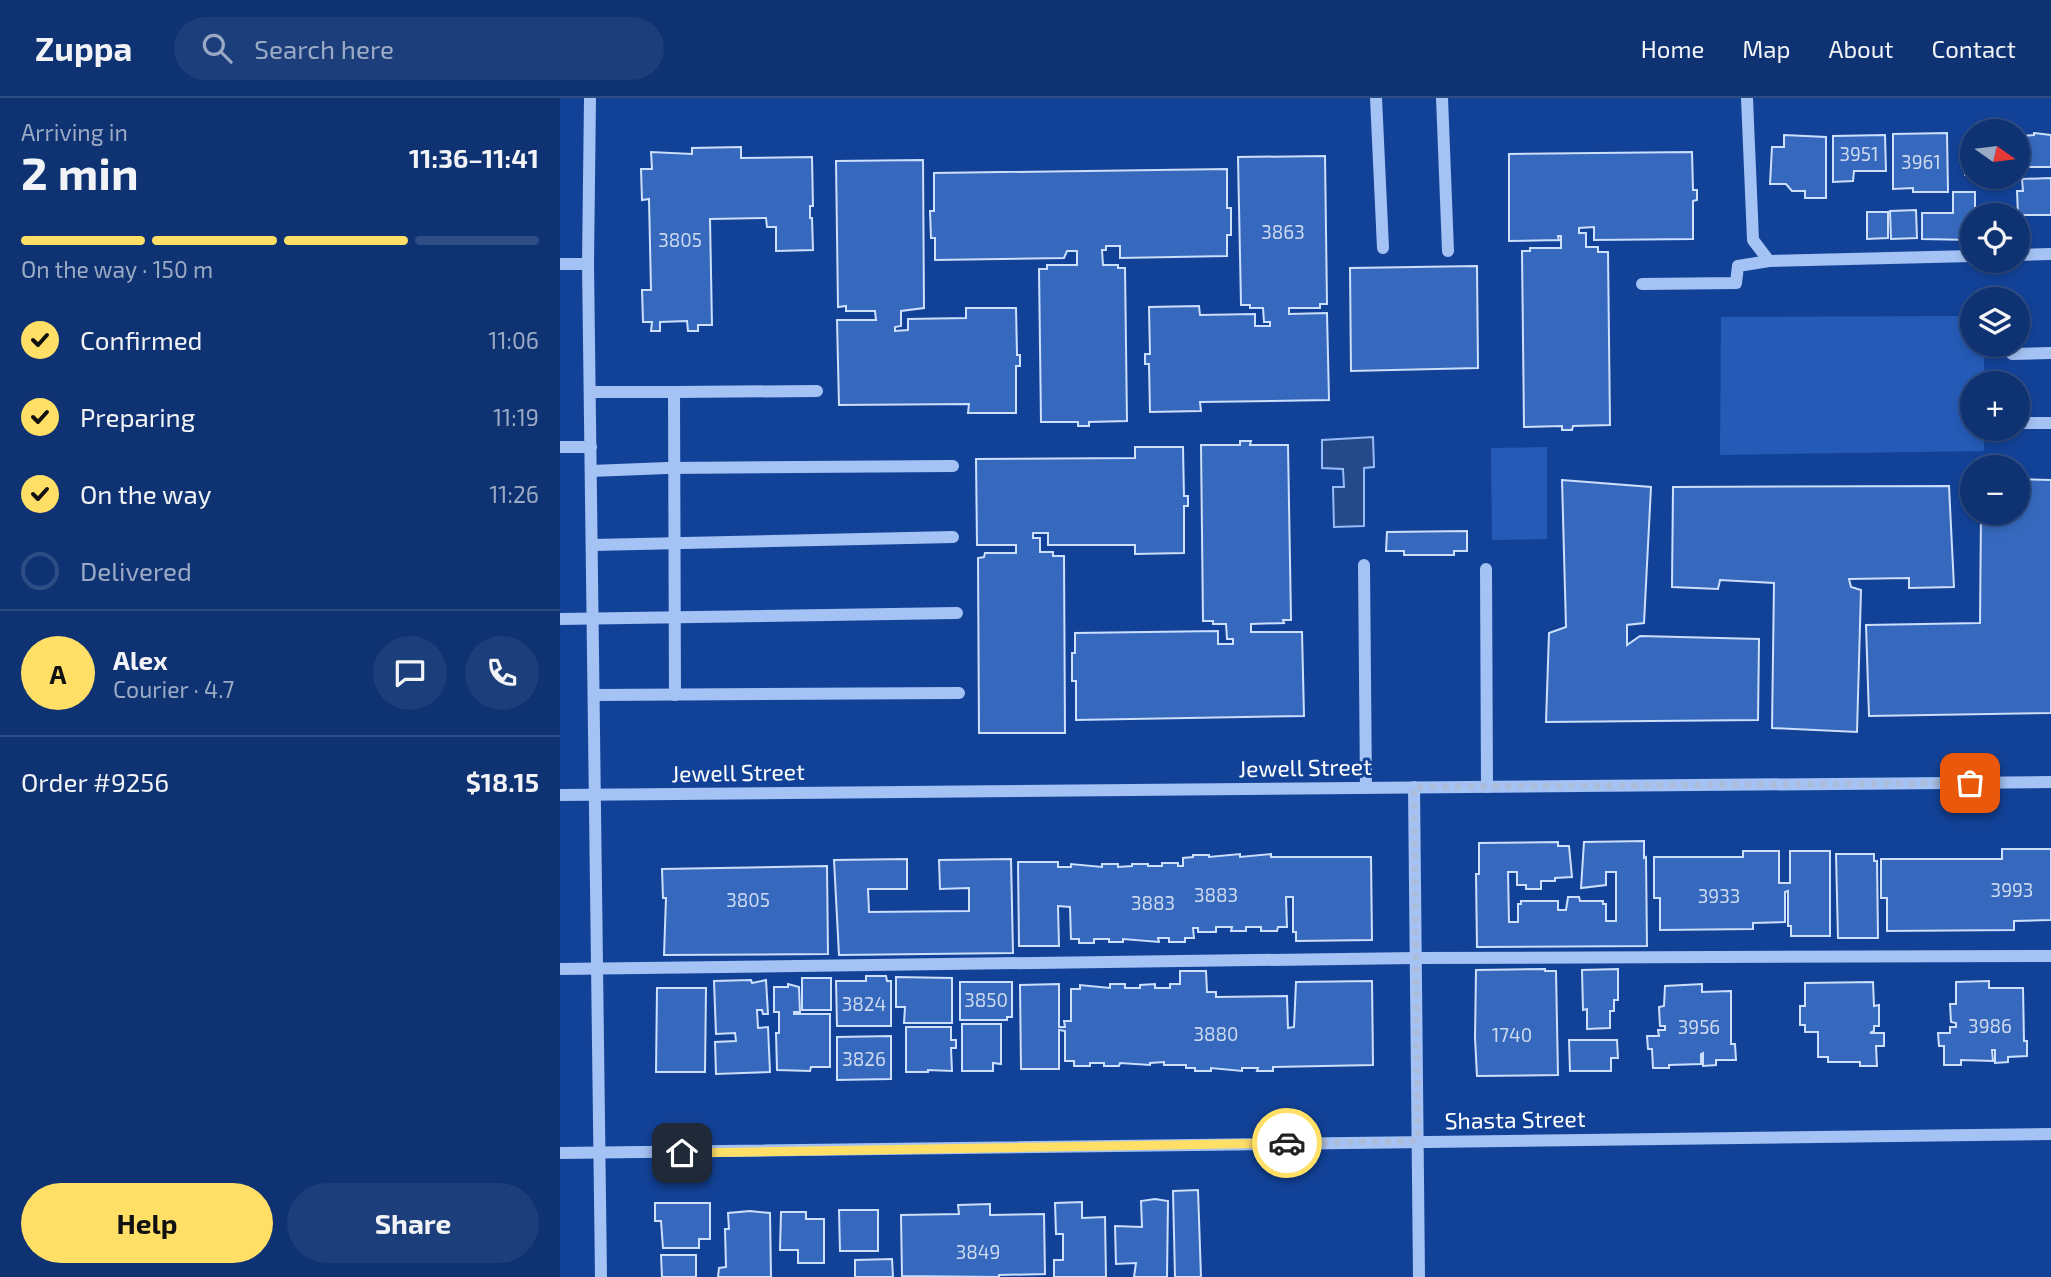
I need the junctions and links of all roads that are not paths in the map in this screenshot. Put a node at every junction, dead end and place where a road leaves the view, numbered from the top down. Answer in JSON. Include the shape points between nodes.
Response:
{"nodes":[{"id":1,"x":590,"y":98,"type":"edge"},
{"id":2,"x":1376,"y":98,"type":"edge"},
{"id":3,"x":1443,"y":98,"type":"edge"},
{"id":4,"x":1747,"y":98,"type":"edge"},
{"id":5,"x":1383,"y":248,"type":"dead end"},
{"id":6,"x":1448,"y":251,"type":"dead end"},
{"id":7,"x":2051,"y":254,"type":"edge"},
{"id":8,"x":2030,"y":255,"type":"edge"},
{"id":9,"x":1960,"y":256,"type":"edge"},
{"id":10,"x":1769,"y":261,"type":"junction"},
{"id":11,"x":560,"y":264,"type":"edge"},
{"id":12,"x":588,"y":264,"type":"junction"},
{"id":13,"x":1642,"y":284,"type":"dead end"},
{"id":14,"x":2051,"y":353,"type":"edge"},
{"id":15,"x":2030,"y":354,"type":"edge"},
{"id":16,"x":817,"y":391,"type":"dead end"},
{"id":17,"x":590,"y":392,"type":"junction"},
{"id":18,"x":674,"y":392,"type":"junction"},
{"id":19,"x":2030,"y":423,"type":"edge"},
{"id":20,"x":2051,"y":423,"type":"edge"},
{"id":21,"x":560,"y":447,"type":"edge"},
{"id":22,"x":591,"y":447,"type":"junction"},
{"id":23,"x":953,"y":466,"type":"dead end"},
{"id":24,"x":674,"y":468,"type":"junction"},
{"id":25,"x":591,"y":471,"type":"junction"},
{"id":26,"x":953,"y":537,"type":"dead end"},
{"id":27,"x":675,"y":543,"type":"junction"},
{"id":28,"x":592,"y":545,"type":"junction"},
{"id":29,"x":1364,"y":565,"type":"dead end"},
{"id":30,"x":1486,"y":569,"type":"dead end"},
{"id":31,"x":957,"y":613,"type":"dead end"},
{"id":32,"x":675,"y":616,"type":"junction"},
{"id":33,"x":594,"y":618,"type":"junction"},
{"id":34,"x":560,"y":619,"type":"edge"},
{"id":35,"x":959,"y":693,"type":"dead end"},
{"id":36,"x":594,"y":695,"type":"junction"},
{"id":37,"x":675,"y":695,"type":"junction"},
{"id":38,"x":2051,"y":782,"type":"edge"},
{"id":39,"x":1414,"y":787,"type":"junction"},
{"id":40,"x":1487,"y":787,"type":"junction"},
{"id":41,"x":1366,"y":788,"type":"junction"},
{"id":42,"x":560,"y":795,"type":"edge"},
{"id":43,"x":596,"y":795,"type":"junction"},
{"id":44,"x":2051,"y":956,"type":"edge"},
{"id":45,"x":1416,"y":958,"type":"junction"},
{"id":46,"x":596,"y":968,"type":"junction"},
{"id":47,"x":560,"y":969,"type":"edge"},
{"id":48,"x":2051,"y":1134,"type":"edge"},
{"id":49,"x":1418,"y":1141,"type":"junction"},
{"id":50,"x":560,"y":1153,"type":"edge"},
{"id":51,"x":600,"y":1154,"type":"junction"},
{"id":52,"x":601,"y":1277,"type":"edge"},
{"id":53,"x":1419,"y":1277,"type":"edge"}],
"edges":[{"from":1,"to":12,"type":"street"},
{"from":2,"to":5,"type":"street"},
{"from":3,"to":6,"type":"street"},
{"from":4,"to":10,"type":"street","via":[[1753,240]]},
{"from":7,"to":8,"type":"street"},
{"from":9,"to":10,"type":"street"},
{"from":10,"to":13,"type":"street","via":[[1738,266],[1736,283]]},
{"from":11,"to":12,"type":"street"},
{"from":12,"to":17,"type":"street"},
{"from":14,"to":15,"type":"street"},
{"from":16,"to":18,"type":"street"},
{"from":17,"to":18,"type":"street"},
{"from":17,"to":22,"type":"street"},
{"from":18,"to":24,"type":"street"},
{"from":19,"to":20,"type":"street"},
{"from":21,"to":22,"type":"street"},
{"from":22,"to":25,"type":"street"},
{"from":23,"to":24,"type":"street"},
{"from":24,"to":25,"type":"street"},
{"from":24,"to":27,"type":"street"},
{"from":25,"to":28,"type":"street"},
{"from":26,"to":27,"type":"street"},
{"from":27,"to":28,"type":"street"},
{"from":27,"to":32,"type":"street"},
{"from":28,"to":33,"type":"street"},
{"from":29,"to":41,"type":"street"},
{"from":30,"to":40,"type":"street"},
{"from":31,"to":32,"type":"street"},
{"from":32,"to":33,"type":"street"},
{"from":32,"to":37,"type":"street"},
{"from":33,"to":34,"type":"street"},
{"from":33,"to":36,"type":"street"},
{"from":35,"to":37,"type":"street"},
{"from":36,"to":37,"type":"street"},
{"from":36,"to":43,"type":"street"},
{"from":38,"to":40,"type":"street","name":"Jewell Street"},
{"from":39,"to":40,"type":"street","name":"Jewell Street"},
{"from":39,"to":41,"type":"street","name":"Jewell Street"},
{"from":39,"to":45,"type":"street"},
{"from":41,"to":43,"type":"street","name":"Jewell Street"},
{"from":42,"to":43,"type":"street","name":"Jewell Street"},
{"from":43,"to":46,"type":"street"},
{"from":44,"to":45,"type":"street"},
{"from":45,"to":46,"type":"street"},
{"from":45,"to":49,"type":"street"},
{"from":46,"to":47,"type":"street"},
{"from":46,"to":51,"type":"street"},
{"from":48,"to":49,"type":"street","name":"Shasta Street"},
{"from":49,"to":51,"type":"street","name":"Shasta Street"},
{"from":49,"to":53,"type":"street"},
{"from":50,"to":51,"type":"street","name":"Shasta Street"},
{"from":51,"to":52,"type":"street"}]}
